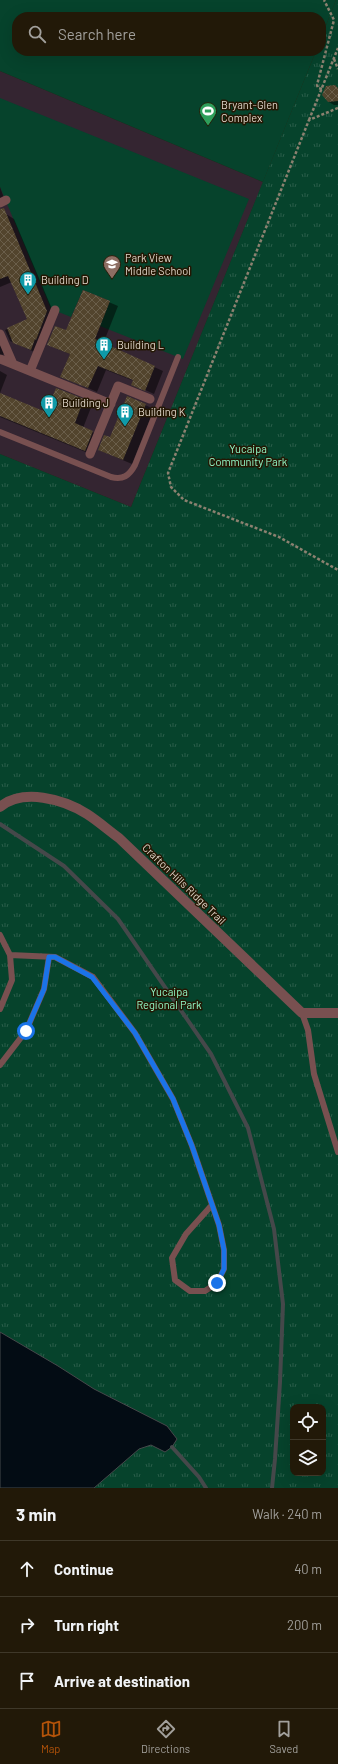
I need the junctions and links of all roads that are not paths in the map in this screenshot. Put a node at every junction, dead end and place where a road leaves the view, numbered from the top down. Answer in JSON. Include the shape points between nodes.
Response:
{"nodes":[{"id":1,"x":55,"y":310,"type":"dead end"},
{"id":2,"x":0,"y":334,"type":"edge"},
{"id":3,"x":178,"y":357,"type":"dead end"},
{"id":4,"x":0,"y":359,"type":"edge"},
{"id":5,"x":12,"y":364,"type":"junction"},
{"id":6,"x":30,"y":371,"type":"junction"},
{"id":7,"x":150,"y":399,"type":"dead end"},
{"id":8,"x":111,"y":404,"type":"junction"},
{"id":9,"x":0,"y":432,"type":"edge"},
{"id":10,"x":90,"y":454,"type":"dead end"},
{"id":11,"x":0,"y":808,"type":"edge"},
{"id":12,"x":0,"y":935,"type":"edge"},
{"id":13,"x":10,"y":955,"type":"junction"},
{"id":14,"x":49,"y":957,"type":"junction"},
{"id":15,"x":0,"y":1009,"type":"edge"},
{"id":16,"x":302,"y":1013,"type":"junction"},
{"id":17,"x":338,"y":1014,"type":"edge"},
{"id":18,"x":0,"y":1065,"type":"edge"},
{"id":19,"x":338,"y":1152,"type":"edge"},
{"id":20,"x":211,"y":1206,"type":"junction"}],
"edges":[{"from":1,"to":6,"type":"street"},
{"from":2,"to":5,"type":"street"},
{"from":3,"to":9,"type":"lane","via":[[135,466],[126,477],[111,477]]},
{"from":4,"to":5,"type":"street"},
{"from":5,"to":6,"type":"street"},
{"from":6,"to":8,"type":"street"},
{"from":7,"to":8,"type":"street","via":[[118,386]]},
{"from":8,"to":10,"type":"street"},
{"from":11,"to":16,"type":"street","name":"Crafton Hills Ridge Trail","via":[[6,802],[29,796],[56,800],[86,813],[118,838]]},
{"from":12,"to":13,"type":"lane"},
{"from":13,"to":14,"type":"lane"},
{"from":13,"to":15,"type":"lane","via":[[12,980]]},
{"from":14,"to":18,"type":"lane","via":[[44,989],[26,1031]]},
{"from":14,"to":20,"type":"lane","via":[[55,957],[92,977],[135,1033],[173,1099],[192,1146]]},
{"from":16,"to":17,"type":"street"},
{"from":16,"to":19,"type":"lane","via":[[308,1030],[314,1074]]},
{"from":20,"to":20,"type":"lane","via":[[219,1225],[224,1250],[224,1269],[217,1283],[206,1291],[190,1291],[175,1280],[172,1258],[186,1234]]}]}
